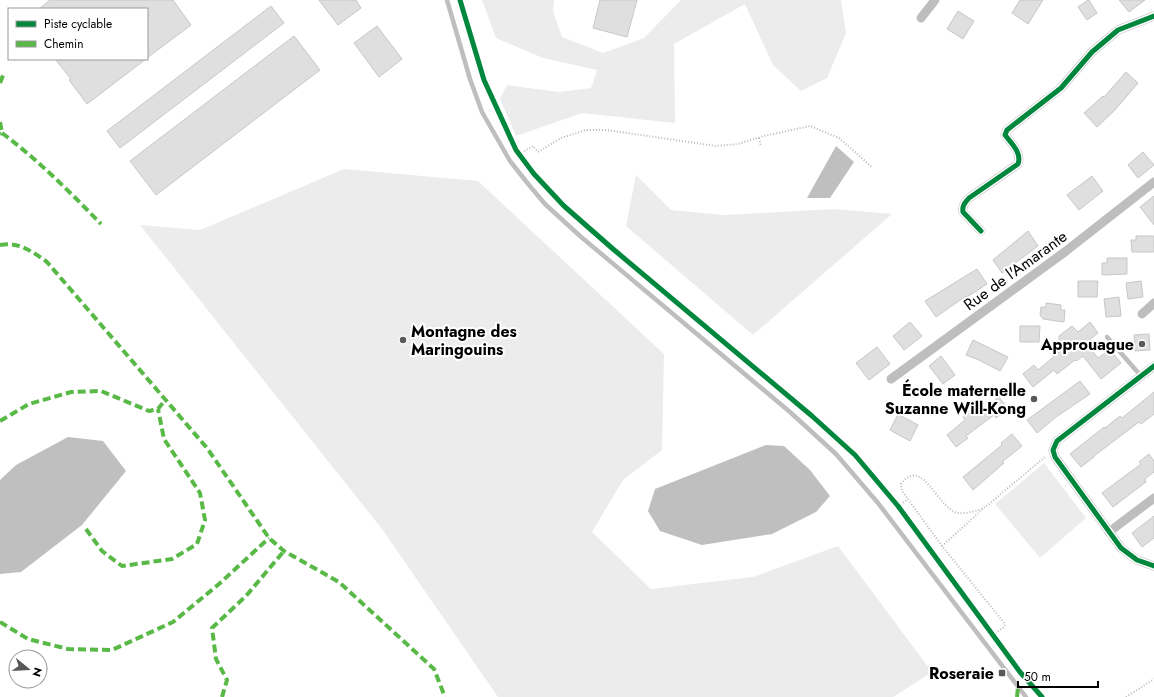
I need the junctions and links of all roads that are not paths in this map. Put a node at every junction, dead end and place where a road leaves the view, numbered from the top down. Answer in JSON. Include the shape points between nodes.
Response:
{"nodes":[{"id":1,"x":447,"y":0,"type":"edge"},
{"id":2,"x":935,"y":0,"type":"edge"},
{"id":3,"x":1154,"y":16,"type":"edge"},
{"id":4,"x":921,"y":18,"type":"dead end"},
{"id":5,"x":1154,"y":182,"type":"edge"},
{"id":6,"x":981,"y":231,"type":"dead end"},
{"id":7,"x":1154,"y":304,"type":"edge"},
{"id":8,"x":1142,"y":314,"type":"dead end"},
{"id":9,"x":1107,"y":337,"type":"dead end"},
{"id":10,"x":1154,"y":366,"type":"edge"},
{"id":11,"x":1141,"y":376,"type":"junction"},
{"id":12,"x":891,"y":378,"type":"dead end"},
{"id":13,"x":1154,"y":498,"type":"edge"},
{"id":14,"x":1109,"y":532,"type":"junction"},
{"id":15,"x":1154,"y":566,"type":"edge"},
{"id":16,"x":1026,"y":697,"type":"edge"}],
"edges":[{"from":1,"to":16,"type":"lane","via":[[482,112],[510,161],[529,185],[545,204],[580,236],[790,412],[836,454],[878,503]]},
{"from":2,"to":4,"type":"street"},
{"from":3,"to":6,"type":"street","via":[[1118,30],[1092,52],[1061,88],[1007,130],[1005,135],[1020,158],[1018,164],[969,198],[962,208]]},
{"from":5,"to":12,"type":"street","name":"Rue de l'Amarante","via":[[1066,251]]},
{"from":7,"to":8,"type":"street"},
{"from":9,"to":11,"type":"lane"},
{"from":10,"to":11,"type":"street"},
{"from":11,"to":14,"type":"street","via":[[1057,441],[1053,450],[1055,457]]},
{"from":13,"to":14,"type":"street"},
{"from":14,"to":15,"type":"street","via":[[1120,548],[1137,560]]}]}
